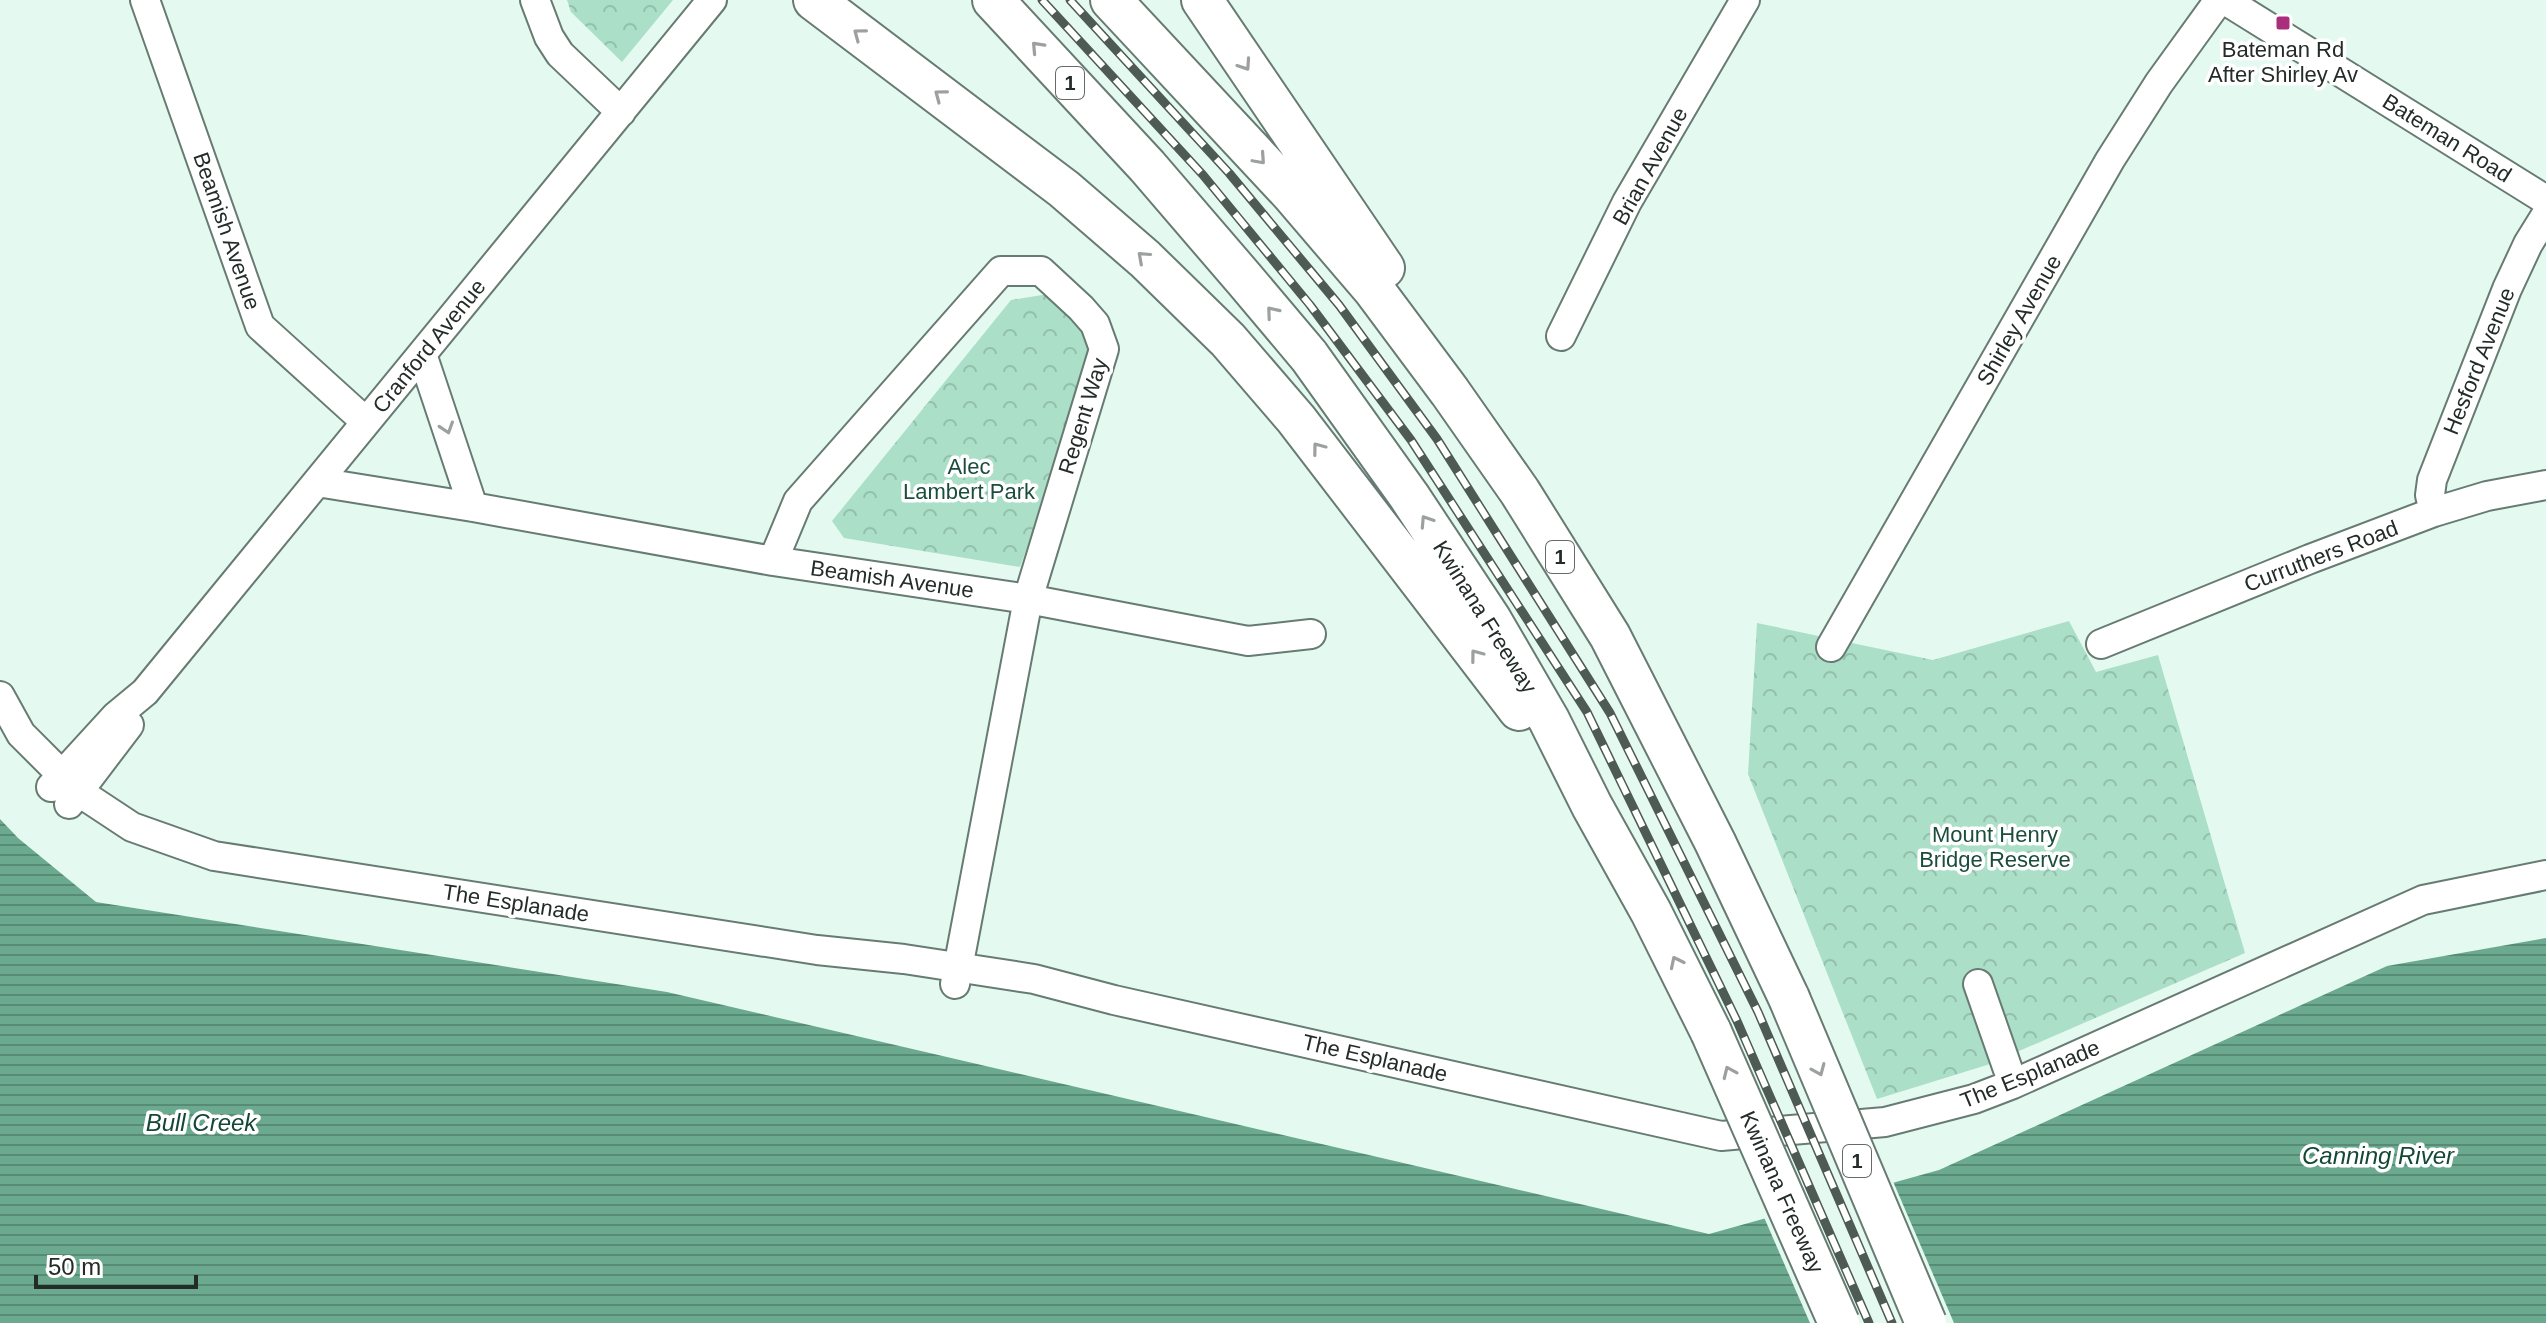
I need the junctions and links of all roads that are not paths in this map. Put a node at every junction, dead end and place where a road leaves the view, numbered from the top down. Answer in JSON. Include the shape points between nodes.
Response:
{"nodes":[{"id":1,"x":145,"y":0,"type":"edge"},
{"id":2,"x":535,"y":0,"type":"edge"},
{"id":3,"x":712,"y":0,"type":"edge"},
{"id":4,"x":993,"y":0,"type":"edge"},
{"id":5,"x":1111,"y":0,"type":"edge"},
{"id":6,"x":1202,"y":0,"type":"edge"},
{"id":7,"x":1745,"y":0,"type":"edge"},
{"id":8,"x":2219,"y":0,"type":"edge"},
{"id":9,"x":2225,"y":0,"type":"edge"},
{"id":10,"x":813,"y":1,"type":"edge"},
{"id":11,"x":621,"y":112,"type":"junction"},
{"id":12,"x":2546,"y":200,"type":"edge"},
{"id":13,"x":2546,"y":215,"type":"edge"},
{"id":14,"x":1561,"y":336,"type":"dead end"},
{"id":15,"x":422,"y":354,"type":"junction"},
{"id":16,"x":366,"y":422,"type":"junction"},
{"id":17,"x":317,"y":482,"type":"junction"},
{"id":18,"x":2546,"y":485,"type":"edge"},
{"id":19,"x":473,"y":507,"type":"junction"},
{"id":20,"x":2434,"y":512,"type":"junction"},
{"id":21,"x":773,"y":561,"type":"junction"},
{"id":22,"x":1028,"y":599,"type":"junction"},
{"id":23,"x":1311,"y":634,"type":"dead end"},
{"id":24,"x":2101,"y":644,"type":"dead end"},
{"id":25,"x":1831,"y":647,"type":"dead end"},
{"id":26,"x":0,"y":696,"type":"edge"},
{"id":27,"x":0,"y":732,"type":"edge"},
{"id":28,"x":66,"y":790,"type":"junction"},
{"id":29,"x":1592,"y":806,"type":"junction"},
{"id":30,"x":2546,"y":875,"type":"edge"},
{"id":31,"x":957,"y":977,"type":"junction"},
{"id":32,"x":1978,"y":984,"type":"dead end"},
{"id":33,"x":1784,"y":988,"type":"junction"},
{"id":34,"x":2013,"y":1084,"type":"junction"},
{"id":35,"x":1839,"y":1323,"type":"edge"},
{"id":36,"x":1926,"y":1323,"type":"edge"}],
"edges":[{"from":1,"to":16,"type":"street","name":"Beamish Avenue","via":[[260,326]]},
{"from":2,"to":11,"type":"street","via":[[560,54]]},
{"from":3,"to":11,"type":"street","name":"Cranford Avenue"},
{"from":29,"to":4,"type":"highway","name":"Kwinana Freeway","number":"1","one_way":true,"via":[[1491,620],[1309,356],[1147,166]]},
{"from":5,"to":33,"type":"highway","number":"1","one_way":true,"via":[[1374,290],[1520,492],[1610,636]]},
{"from":6,"to":33,"type":"highway","one_way":true,"via":[[1585,559],[1666,706]]},
{"from":7,"to":14,"type":"street","name":"Brian Avenue","via":[[1627,202]]},
{"from":8,"to":25,"type":"street","name":"Shirley Avenue","via":[[2110,160]]},
{"from":9,"to":12,"type":"street","name":"Bateman Road"},
{"from":29,"to":10,"type":"highway","one_way":true,"via":[[1296,419],[1228,340],[1064,189]]},
{"from":11,"to":15,"type":"street","name":"Cranford Avenue"},
{"from":13,"to":20,"type":"street","name":"Hesford Avenue","via":[[2507,289],[2432,480]]},
{"from":15,"to":16,"type":"street","name":"Cranford Avenue"},
{"from":15,"to":19,"type":"street","one_way":true},
{"from":16,"to":17,"type":"street","name":"Cranford Avenue"},
{"from":17,"to":19,"type":"street","name":"Beamish Avenue"},
{"from":17,"to":28,"type":"street","name":"Cranford Avenue","via":[[145,692],[116,716]]},
{"from":18,"to":20,"type":"street","name":"Curruthers Road"},
{"from":19,"to":21,"type":"street","name":"Beamish Avenue"},
{"from":20,"to":24,"type":"street","name":"Curruthers Road"},
{"from":21,"to":22,"type":"street","name":"Beamish Avenue"},
{"from":21,"to":22,"type":"street","name":"Regent Way","via":[[798,501],[1001,271],[1041,271],[1095,324],[1104,349]]},
{"from":22,"to":23,"type":"street","name":"Beamish Avenue","via":[[1248,641]]},
{"from":22,"to":31,"type":"street","name":"Regent Way"},
{"from":26,"to":28,"type":"street","via":[[21,734]]},
{"from":27,"to":28,"type":"street"},
{"from":28,"to":31,"type":"street","name":"The Esplanade","via":[[132,827],[214,856],[817,950],[899,974]]},
{"from":35,"to":29,"type":"highway","name":"Kwinana Freeway","number":"1","one_way":true,"bridge":true,"via":[[1711,1032]]},
{"from":30,"to":34,"type":"street","name":"The Esplanade","via":[[2423,900]]},
{"from":31,"to":34,"type":"street","name":"The Esplanade","via":[[1028,998],[1114,1000],[1721,1136],[1885,1122]]},
{"from":32,"to":34,"type":"street"},
{"from":33,"to":36,"type":"highway","number":"1","one_way":true,"bridge":true}]}
